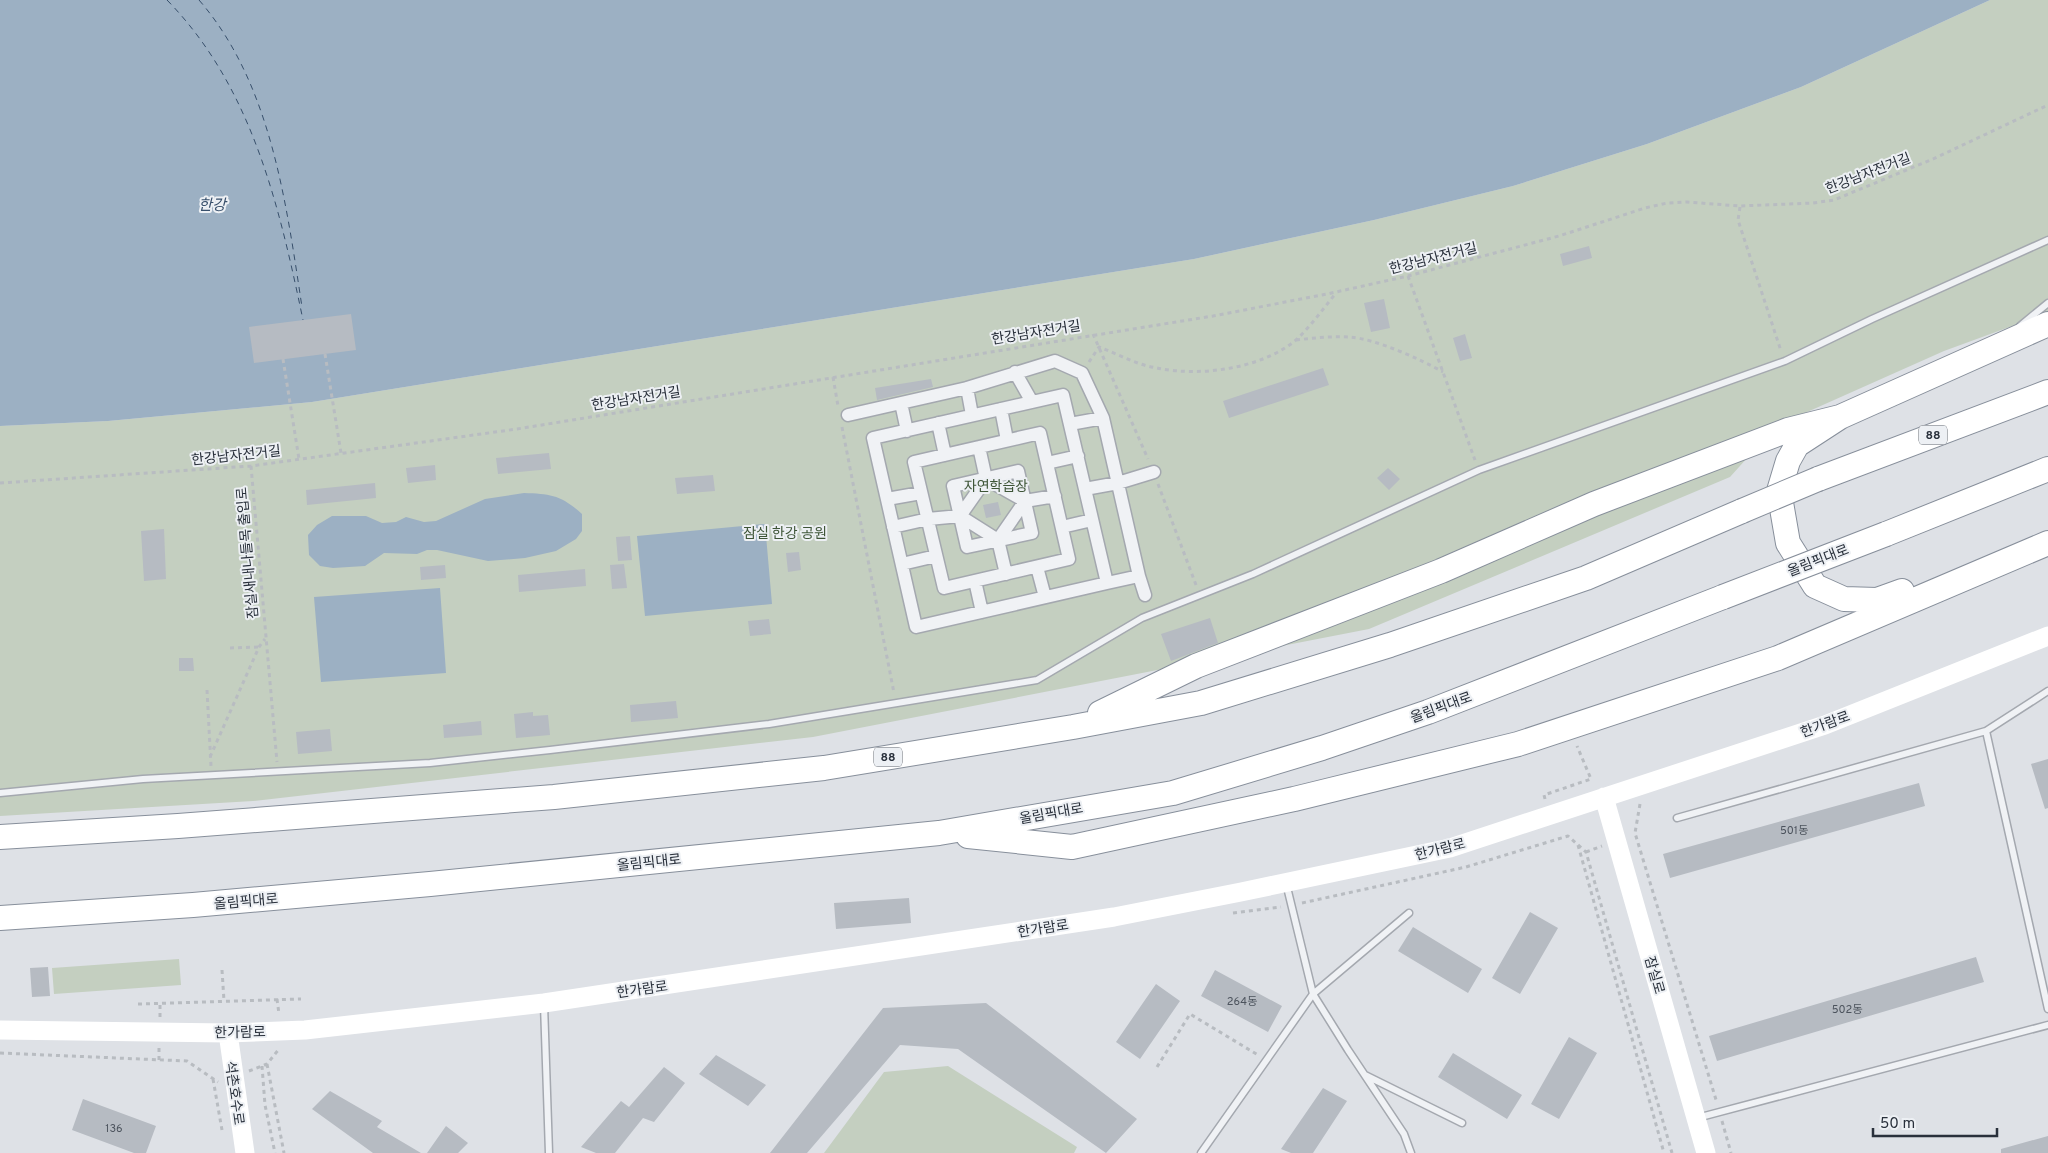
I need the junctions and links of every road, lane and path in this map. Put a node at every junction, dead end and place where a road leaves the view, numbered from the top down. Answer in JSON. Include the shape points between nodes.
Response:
{"nodes":[{"id":1,"x":2048,"y":105,"type":"edge"},
{"id":2,"x":1740,"y":206,"type":"junction"},
{"id":3,"x":2048,"y":240,"type":"edge"},
{"id":4,"x":1408,"y":276,"type":"junction"},
{"id":5,"x":1336,"y":292,"type":"junction"},
{"id":6,"x":2048,"y":303,"type":"edge"},
{"id":7,"x":2048,"y":324,"type":"edge"},
{"id":8,"x":2016,"y":329,"type":"dead end"},
{"id":9,"x":2009,"y":334,"type":"dead end"},
{"id":10,"x":1295,"y":340,"type":"junction"},
{"id":11,"x":1988,"y":351,"type":"junction"},
{"id":12,"x":325,"y":354,"type":"dead end"},
{"id":13,"x":283,"y":359,"type":"dead end"},
{"id":14,"x":1784,"y":361,"type":"junction"},
{"id":15,"x":1015,"y":372,"type":"junction"},
{"id":16,"x":1443,"y":372,"type":"junction"},
{"id":17,"x":1082,"y":373,"type":"junction"},
{"id":18,"x":833,"y":377,"type":"junction"},
{"id":19,"x":967,"y":388,"type":"junction"},
{"id":20,"x":2048,"y":392,"type":"edge"},
{"id":21,"x":1032,"y":402,"type":"junction"},
{"id":22,"x":901,"y":403,"type":"junction"},
{"id":23,"x":1001,"y":409,"type":"junction"},
{"id":24,"x":972,"y":416,"type":"junction"},
{"id":25,"x":1840,"y":417,"type":"junction"},
{"id":26,"x":843,"y":418,"type":"junction"},
{"id":27,"x":1104,"y":418,"type":"junction"},
{"id":28,"x":938,"y":424,"type":"junction"},
{"id":29,"x":1070,"y":424,"type":"junction"},
{"id":30,"x":906,"y":431,"type":"junction"},
{"id":31,"x":1007,"y":440,"type":"junction"},
{"id":32,"x":979,"y":447,"type":"junction"},
{"id":33,"x":341,"y":454,"type":"junction"},
{"id":34,"x":945,"y":455,"type":"junction"},
{"id":35,"x":1078,"y":456,"type":"junction"},
{"id":36,"x":299,"y":459,"type":"junction"},
{"id":37,"x":1047,"y":463,"type":"junction"},
{"id":38,"x":251,"y":466,"type":"junction"},
{"id":39,"x":2048,"y":469,"type":"edge"},
{"id":40,"x":1479,"y":470,"type":"junction"},
{"id":41,"x":1154,"y":472,"type":"dead end"},
{"id":42,"x":986,"y":479,"type":"junction"},
{"id":43,"x":0,"y":483,"type":"edge"},
{"id":44,"x":1118,"y":483,"type":"junction"},
{"id":45,"x":1085,"y":489,"type":"junction"},
{"id":46,"x":921,"y":493,"type":"junction"},
{"id":47,"x":1055,"y":496,"type":"junction"},
{"id":48,"x":887,"y":500,"type":"junction"},
{"id":49,"x":1025,"y":501,"type":"junction"},
{"id":50,"x":960,"y":516,"type":"junction"},
{"id":51,"x":928,"y":519,"type":"junction"},
{"id":52,"x":1092,"y":520,"type":"junction"},
{"id":53,"x":893,"y":527,"type":"junction"},
{"id":54,"x":1062,"y":527,"type":"junction"},
{"id":55,"x":998,"y":540,"type":"junction"},
{"id":56,"x":2048,"y":543,"type":"edge"},
{"id":57,"x":936,"y":556,"type":"junction"},
{"id":58,"x":2009,"y":560,"type":"junction"},
{"id":59,"x":902,"y":564,"type":"junction"},
{"id":60,"x":1038,"y":567,"type":"junction"},
{"id":61,"x":1006,"y":574,"type":"junction"},
{"id":62,"x":1139,"y":576,"type":"junction"},
{"id":63,"x":974,"y":581,"type":"junction"},
{"id":64,"x":1107,"y":583,"type":"junction"},
{"id":65,"x":1144,"y":595,"type":"dead end"},
{"id":66,"x":1045,"y":598,"type":"junction"},
{"id":67,"x":982,"y":612,"type":"junction"},
{"id":68,"x":2048,"y":636,"type":"edge"},
{"id":69,"x":265,"y":638,"type":"junction"},
{"id":70,"x":259,"y":647,"type":"junction"},
{"id":71,"x":230,"y":648,"type":"dead end"},
{"id":72,"x":207,"y":690,"type":"dead end"},
{"id":73,"x":2048,"y":691,"type":"edge"},
{"id":74,"x":896,"y":703,"type":"junction"},
{"id":75,"x":1073,"y":727,"type":"junction"},
{"id":76,"x":1986,"y":731,"type":"junction"},
{"id":77,"x":1577,"y":746,"type":"dead end"},
{"id":78,"x":278,"y":772,"type":"junction"},
{"id":79,"x":0,"y":793,"type":"edge"},
{"id":80,"x":1544,"y":796,"type":"dead end"},
{"id":81,"x":1604,"y":796,"type":"junction"},
{"id":82,"x":1642,"y":797,"type":"dead end"},
{"id":83,"x":1677,"y":818,"type":"dead end"},
{"id":84,"x":939,"y":833,"type":"junction"},
{"id":85,"x":0,"y":836,"type":"edge"},
{"id":86,"x":1554,"y":841,"type":"dead end"},
{"id":87,"x":1578,"y":845,"type":"junction"},
{"id":88,"x":1286,"y":883,"type":"junction"},
{"id":89,"x":1409,"y":913,"type":"dead end"},
{"id":90,"x":0,"y":918,"type":"edge"},
{"id":91,"x":222,"y":970,"type":"dead end"},
{"id":92,"x":1313,"y":994,"type":"junction"},
{"id":93,"x":301,"y":999,"type":"dead end"},
{"id":94,"x":224,"y":1001,"type":"junction"},
{"id":95,"x":544,"y":1003,"type":"junction"},
{"id":96,"x":138,"y":1004,"type":"dead end"},
{"id":97,"x":2048,"y":1009,"type":"edge"},
{"id":98,"x":2048,"y":1026,"type":"edge"},
{"id":99,"x":0,"y":1030,"type":"edge"},
{"id":100,"x":228,"y":1033,"type":"junction"},
{"id":101,"x":282,"y":1044,"type":"dead end"},
{"id":102,"x":0,"y":1053,"type":"edge"},
{"id":103,"x":1267,"y":1061,"type":"junction"},
{"id":104,"x":267,"y":1064,"type":"junction"},
{"id":105,"x":1157,"y":1067,"type":"dead end"},
{"id":106,"x":1364,"y":1074,"type":"junction"},
{"id":107,"x":213,"y":1078,"type":"junction"},
{"id":108,"x":220,"y":1083,"type":"dead end"},
{"id":109,"x":1720,"y":1113,"type":"junction"},
{"id":110,"x":1696,"y":1119,"type":"junction"},
{"id":111,"x":1462,"y":1123,"type":"dead end"},
{"id":112,"x":223,"y":1134,"type":"dead end"},
{"id":113,"x":549,"y":1151,"type":"edge"},
{"id":114,"x":244,"y":1153,"type":"edge"},
{"id":115,"x":275,"y":1153,"type":"edge"},
{"id":116,"x":284,"y":1153,"type":"edge"},
{"id":117,"x":556,"y":1153,"type":"edge"},
{"id":118,"x":1201,"y":1153,"type":"edge"},
{"id":119,"x":1411,"y":1153,"type":"edge"},
{"id":120,"x":1664,"y":1153,"type":"edge"},
{"id":121,"x":1672,"y":1153,"type":"edge"},
{"id":122,"x":1706,"y":1153,"type":"edge"},
{"id":123,"x":1731,"y":1153,"type":"edge"}],
"edges":[{"from":1,"to":2,"type":"path","name":"한강남자전거길","via":[[1933,159],[1834,200],[1813,204]]},
{"from":2,"to":4,"type":"path","name":"한강남자전거길","via":[[1687,202],[1658,205],[1560,236]]},
{"from":2,"to":14,"type":"path","via":[[1738,220]]},
{"from":3,"to":14,"type":"lane"},
{"from":4,"to":5,"type":"path","name":"한강남자전거길"},
{"from":4,"to":16,"type":"path"},
{"from":5,"to":10,"type":"path"},
{"from":5,"to":18,"type":"path","name":"한강남자전거길","via":[[1213,316]]},
{"from":6,"to":8,"type":"lane"},
{"from":7,"to":11,"type":"highway"},
{"from":9,"to":11,"type":"lane"},
{"from":10,"to":16,"type":"path","via":[[1352,338],[1422,360]]},
{"from":10,"to":17,"type":"path","via":[[1255,361],[1200,373],[1155,368],[1099,348]]},
{"from":11,"to":25,"type":"highway"},
{"from":12,"to":33,"type":"path"},
{"from":13,"to":36,"type":"path"},
{"from":14,"to":40,"type":"lane"},
{"from":15,"to":17,"type":"street","via":[[1055,362]]},
{"from":15,"to":19,"type":"street"},
{"from":15,"to":21,"type":"street"},
{"from":16,"to":40,"type":"path"},
{"from":17,"to":27,"type":"street"},
{"from":18,"to":26,"type":"path"},
{"from":18,"to":33,"type":"path","name":"한강남자전거길","via":[[517,429]]},
{"from":19,"to":22,"type":"street"},
{"from":19,"to":24,"type":"street"},
{"from":20,"to":75,"type":"highway","number":"88","bridge":true,"via":[[1818,478],[1586,578],[1390,645],[1201,703]]},
{"from":21,"to":23,"type":"street"},
{"from":21,"to":29,"type":"street","via":[[1063,395]]},
{"from":22,"to":26,"type":"street"},
{"from":22,"to":30,"type":"street"},
{"from":23,"to":24,"type":"street"},
{"from":23,"to":31,"type":"street"},
{"from":24,"to":28,"type":"street"},
{"from":25,"to":58,"type":"highway","via":[[1797,446],[1788,461],[1779,491],[1788,543],[1815,586],[1844,599],[1878,600],[1942,577]]},
{"from":25,"to":75,"type":"highway","via":[[1788,430],[1594,504],[1442,571],[1196,666]]},
{"from":26,"to":74,"type":"path"},
{"from":27,"to":29,"type":"street"},
{"from":27,"to":44,"type":"street"},
{"from":28,"to":30,"type":"street"},
{"from":28,"to":34,"type":"street"},
{"from":29,"to":35,"type":"street"},
{"from":30,"to":48,"type":"street","via":[[873,438]]},
{"from":31,"to":32,"type":"street"},
{"from":31,"to":37,"type":"street","via":[[1040,433]]},
{"from":32,"to":34,"type":"street"},
{"from":32,"to":42,"type":"street"},
{"from":33,"to":36,"type":"path","name":"한강남자전거길"},
{"from":34,"to":46,"type":"street","via":[[914,462]]},
{"from":35,"to":37,"type":"street"},
{"from":35,"to":45,"type":"street"},
{"from":36,"to":38,"type":"path","name":"한강남자전거길"},
{"from":37,"to":47,"type":"street"},
{"from":38,"to":43,"type":"path","name":"한강남자전거길"},
{"from":38,"to":69,"type":"path","name":"잠실새내나들목 출입로"},
{"from":39,"to":84,"type":"highway","name":"올림픽대로","bridge":true,"via":[[1428,712],[1322,748],[1173,793]]},
{"from":40,"to":74,"type":"lane","via":[[1253,574],[1142,618],[1037,680]]},
{"from":41,"to":44,"type":"street"},
{"from":42,"to":49,"type":"street"},
{"from":42,"to":49,"type":"street","via":[[1018,471]]},
{"from":42,"to":50,"type":"street"},
{"from":42,"to":50,"type":"street","via":[[953,486]]},
{"from":44,"to":45,"type":"street"},
{"from":44,"to":62,"type":"street"},
{"from":45,"to":52,"type":"street"},
{"from":46,"to":48,"type":"street"},
{"from":46,"to":51,"type":"street"},
{"from":47,"to":49,"type":"street"},
{"from":47,"to":54,"type":"street"},
{"from":48,"to":53,"type":"street"},
{"from":49,"to":55,"type":"street"},
{"from":49,"to":55,"type":"street","via":[[1032,533]]},
{"from":50,"to":51,"type":"street"},
{"from":50,"to":55,"type":"street"},
{"from":50,"to":55,"type":"street","via":[[967,547]]},
{"from":51,"to":53,"type":"street"},
{"from":51,"to":57,"type":"street"},
{"from":52,"to":54,"type":"street"},
{"from":52,"to":64,"type":"street"},
{"from":53,"to":59,"type":"street"},
{"from":54,"to":60,"type":"street","via":[[1069,559]]},
{"from":55,"to":61,"type":"street"},
{"from":56,"to":58,"type":"highway"},
{"from":57,"to":59,"type":"street"},
{"from":57,"to":63,"type":"street","via":[[944,588]]},
{"from":58,"to":84,"type":"highway","via":[[1778,658],[1518,744],[1294,799],[1072,847]]},
{"from":59,"to":67,"type":"street","via":[[916,627]]},
{"from":60,"to":61,"type":"street"},
{"from":60,"to":66,"type":"street"},
{"from":61,"to":63,"type":"street"},
{"from":62,"to":64,"type":"street"},
{"from":62,"to":65,"type":"street"},
{"from":63,"to":67,"type":"street"},
{"from":64,"to":66,"type":"street"},
{"from":66,"to":67,"type":"street"},
{"from":68,"to":81,"type":"street","name":"한가람로","via":[[1825,725]]},
{"from":69,"to":70,"type":"path"},
{"from":69,"to":78,"type":"path","name":"잠실새내나들목 출입로"},
{"from":70,"to":71,"type":"path"},
{"from":70,"to":72,"type":"path","via":[[210,757]]},
{"from":73,"to":76,"type":"lane"},
{"from":74,"to":78,"type":"lane","via":[[769,724],[540,751],[430,763]]},
{"from":75,"to":85,"type":"highway","number":"88","via":[[824,768],[554,797],[178,826]]},
{"from":76,"to":83,"type":"lane"},
{"from":76,"to":97,"type":"lane"},
{"from":77,"to":80,"type":"path","via":[[1592,779]]},
{"from":78,"to":79,"type":"lane","via":[[143,779]]},
{"from":81,"to":88,"type":"street","name":"한가람로","via":[[1450,848]]},
{"from":81,"to":110,"type":"street","name":"잠실로"},
{"from":82,"to":109,"type":"path","via":[[1635,834]]},
{"from":84,"to":90,"type":"highway","name":"올림픽대로","via":[[430,884]]},
{"from":86,"to":87,"type":"path","via":[[1568,836]]},
{"from":87,"to":120,"type":"path"},
{"from":87,"to":121,"type":"path","via":[[1586,852]]},
{"from":88,"to":92,"type":"lane"},
{"from":88,"to":95,"type":"street","name":"한가람로","via":[[1114,917]]},
{"from":89,"to":92,"type":"lane"},
{"from":91,"to":94,"type":"path"},
{"from":92,"to":103,"type":"lane"},
{"from":92,"to":106,"type":"lane"},
{"from":93,"to":94,"type":"path"},
{"from":94,"to":96,"type":"path"},
{"from":95,"to":100,"type":"street","name":"한가람로","via":[[305,1030]]},
{"from":95,"to":113,"type":"lane"},
{"from":98,"to":109,"type":"lane"},
{"from":99,"to":100,"type":"street","name":"한가람로"},
{"from":100,"to":114,"type":"street","name":"석촌호수로"},
{"from":101,"to":104,"type":"path"},
{"from":102,"to":107,"type":"path","via":[[186,1061]]},
{"from":103,"to":105,"type":"path","via":[[1190,1014]]},
{"from":103,"to":118,"type":"lane"},
{"from":104,"to":115,"type":"path","via":[[262,1066]]},
{"from":104,"to":116,"type":"path"},
{"from":106,"to":111,"type":"lane"},
{"from":106,"to":119,"type":"lane","via":[[1404,1134]]},
{"from":107,"to":108,"type":"path"},
{"from":107,"to":112,"type":"path"},
{"from":109,"to":110,"type":"lane"},
{"from":109,"to":123,"type":"path"},
{"from":110,"to":122,"type":"street","name":"잠실로"},
{"from":113,"to":117,"type":"lane"}]}
